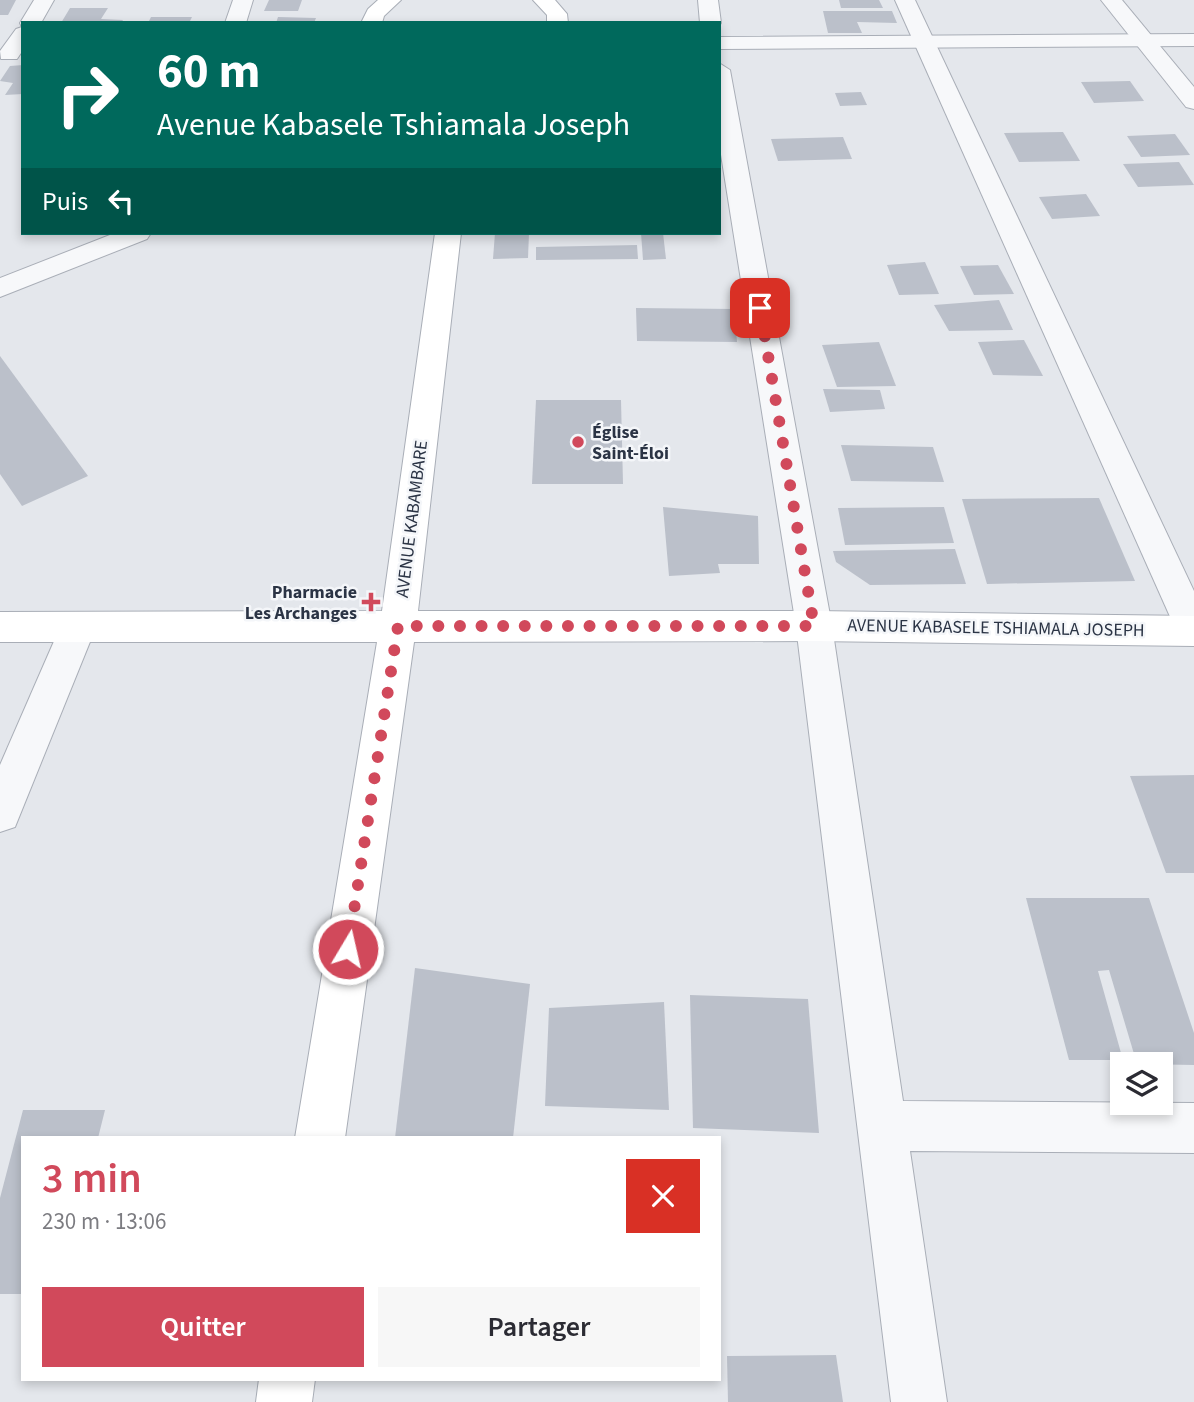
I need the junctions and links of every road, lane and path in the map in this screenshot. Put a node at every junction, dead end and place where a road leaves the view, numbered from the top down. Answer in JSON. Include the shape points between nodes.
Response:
{"nodes":[{"id":1,"x":44,"y":0,"type":"edge"},
{"id":2,"x":243,"y":0,"type":"edge"},
{"id":3,"x":391,"y":0,"type":"edge"},
{"id":4,"x":543,"y":0,"type":"edge"},
{"id":5,"x":708,"y":0,"type":"edge"},
{"id":6,"x":905,"y":0,"type":"edge"},
{"id":7,"x":1111,"y":0,"type":"edge"},
{"id":8,"x":31,"y":21,"type":"edge"},
{"id":9,"x":236,"y":21,"type":"edge"},
{"id":10,"x":372,"y":21,"type":"edge"},
{"id":11,"x":558,"y":21,"type":"edge"},
{"id":12,"x":712,"y":21,"type":"edge"},
{"id":13,"x":21,"y":36,"type":"edge"},
{"id":14,"x":1143,"y":40,"type":"junction"},
{"id":15,"x":1194,"y":40,"type":"edge"},
{"id":16,"x":721,"y":43,"type":"edge"},
{"id":17,"x":925,"y":43,"type":"junction"},
{"id":18,"x":11,"y":54,"type":"edge"},
{"id":19,"x":721,"y":82,"type":"edge"},
{"id":20,"x":1194,"y":103,"type":"edge"},
{"id":21,"x":133,"y":235,"type":"edge"},
{"id":22,"x":448,"y":235,"type":"edge"},
{"id":23,"x":0,"y":288,"type":"edge"},
{"id":24,"x":398,"y":626,"type":"junction"},
{"id":25,"x":814,"y":626,"type":"junction"},
{"id":26,"x":0,"y":627,"type":"edge"},
{"id":27,"x":78,"y":627,"type":"junction"},
{"id":28,"x":1194,"y":630,"type":"edge"},
{"id":29,"x":0,"y":813,"type":"edge"},
{"id":30,"x":883,"y":1126,"type":"junction"},
{"id":31,"x":1194,"y":1128,"type":"edge"},
{"id":32,"x":320,"y":1136,"type":"edge"},
{"id":33,"x":287,"y":1381,"type":"edge"},
{"id":34,"x":284,"y":1402,"type":"edge"},
{"id":35,"x":919,"y":1402,"type":"edge"}],
"edges":[{"from":1,"to":8,"type":"street"},
{"from":2,"to":9,"type":"street"},
{"from":3,"to":10,"type":"main road"},
{"from":4,"to":11,"type":"main road"},
{"from":5,"to":12,"type":"street"},
{"from":6,"to":17,"type":"street"},
{"from":7,"to":14,"type":"street"},
{"from":13,"to":18,"type":"street"},
{"from":14,"to":15,"type":"street"},
{"from":14,"to":17,"type":"street"},
{"from":14,"to":20,"type":"street"},
{"from":16,"to":17,"type":"street"},
{"from":17,"to":28,"type":"street"},
{"from":19,"to":25,"type":"street"},
{"from":21,"to":23,"type":"street"},
{"from":22,"to":24,"type":"main road","name":"AVENUE KABAMBARE"},
{"from":24,"to":25,"type":"main road","name":"AVENUE KABASELE TSHIAMALA JOSEPH"},
{"from":24,"to":27,"type":"main road","name":"AVENUE KABASELE TSHIAMALA JOSEPH"},
{"from":24,"to":32,"type":"main road","name":"AVENUE KABAMBARE"},
{"from":25,"to":28,"type":"main road","name":"AVENUE KABASELE TSHIAMALA JOSEPH"},
{"from":25,"to":30,"type":"street"},
{"from":26,"to":27,"type":"main road","name":"AVENUE KABASELE TSHIAMALA JOSEPH"},
{"from":27,"to":29,"type":"street"},
{"from":30,"to":31,"type":"street"},
{"from":30,"to":35,"type":"street"},
{"from":33,"to":34,"type":"main road"}]}
